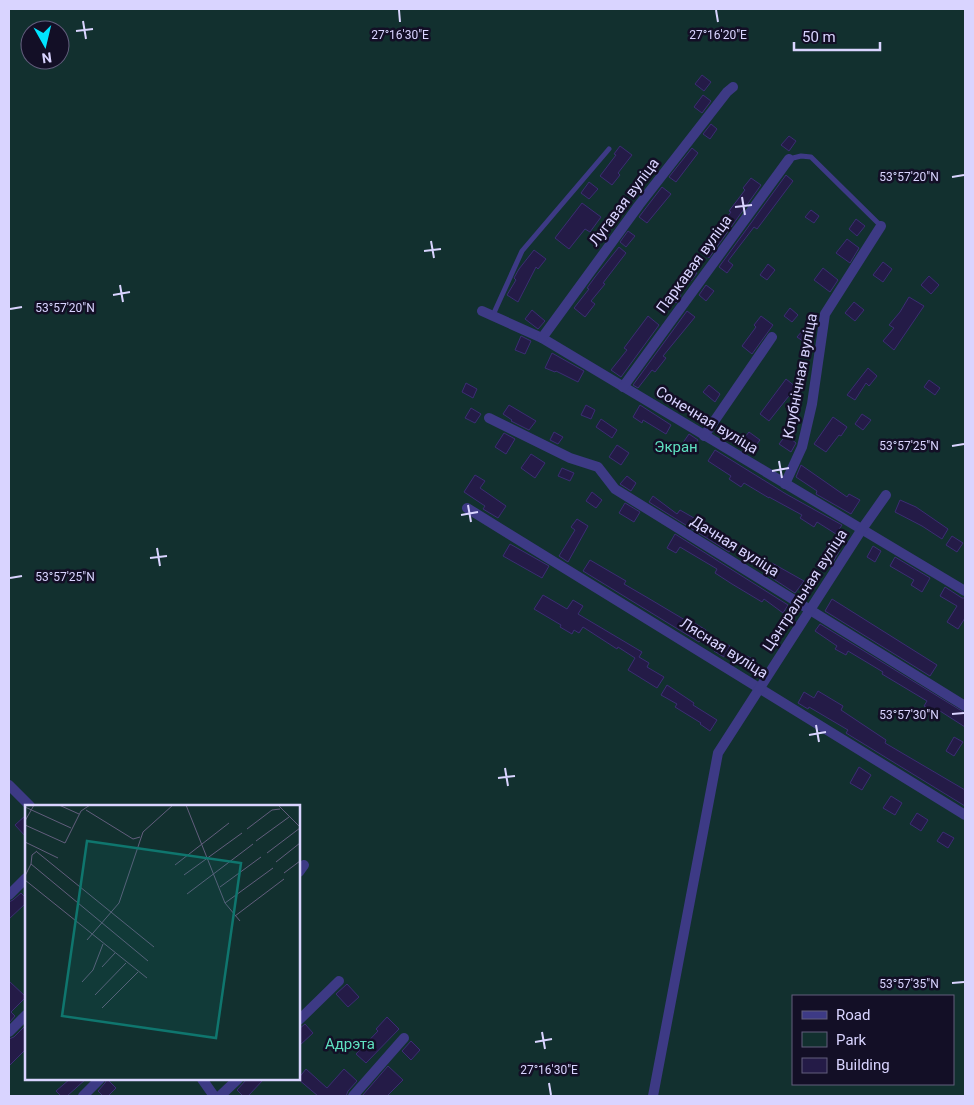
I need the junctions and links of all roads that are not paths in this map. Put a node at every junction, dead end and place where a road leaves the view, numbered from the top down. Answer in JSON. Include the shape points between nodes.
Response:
{"nodes":[{"id":1,"x":733,"y":87,"type":"dead end"},
{"id":2,"x":609,"y":149,"type":"dead end"},
{"id":3,"x":789,"y":158,"type":"joint"},
{"id":4,"x":881,"y":226,"type":"joint"},
{"id":5,"x":482,"y":311,"type":"dead end"},
{"id":6,"x":492,"y":315,"type":"junction"},
{"id":7,"x":772,"y":337,"type":"dead end"},
{"id":8,"x":542,"y":338,"type":"junction"},
{"id":9,"x":623,"y":387,"type":"junction"},
{"id":10,"x":489,"y":418,"type":"dead end"},
{"id":11,"x":704,"y":436,"type":"junction"},
{"id":12,"x":785,"y":484,"type":"junction"},
{"id":13,"x":886,"y":495,"type":"dead end"},
{"id":14,"x":467,"y":508,"type":"dead end"},
{"id":15,"x":862,"y":529,"type":"junction"},
{"id":16,"x":965,"y":591,"type":"edge"},
{"id":17,"x":811,"y":610,"type":"junction"},
{"id":18,"x":760,"y":688,"type":"junction"},
{"id":19,"x":965,"y":706,"type":"edge"},
{"id":20,"x":9,"y":785,"type":"edge"},
{"id":21,"x":29,"y":805,"type":"edge"},
{"id":22,"x":965,"y":815,"type":"edge"},
{"id":23,"x":25,"y":879,"type":"edge"},
{"id":24,"x":9,"y":895,"type":"edge"},
{"id":25,"x":339,"y":981,"type":"dead end"},
{"id":26,"x":25,"y":1016,"type":"edge"},
{"id":27,"x":300,"y":1019,"type":"edge"},
{"id":28,"x":9,"y":1032,"type":"edge"},
{"id":29,"x":404,"y":1038,"type":"dead end"},
{"id":30,"x":99,"y":1080,"type":"edge"},
{"id":31,"x":203,"y":1080,"type":"edge"},
{"id":32,"x":237,"y":1080,"type":"edge"},
{"id":33,"x":83,"y":1096,"type":"edge"},
{"id":34,"x":214,"y":1096,"type":"edge"},
{"id":35,"x":220,"y":1096,"type":"edge"},
{"id":36,"x":353,"y":1096,"type":"edge"},
{"id":37,"x":653,"y":1096,"type":"edge"}],
"edges":[{"from":1,"to":8,"type":"street","name":"Лугавая вуліца","via":[[639,205]]},
{"from":2,"to":6,"type":"lane","via":[[522,251]]},
{"from":3,"to":4,"type":"lane","via":[[811,157]]},
{"from":3,"to":9,"type":"street","name":"Паркавая вуліца"},
{"from":4,"to":12,"type":"street","name":"Клубнічная вуліца","via":[[826,314],[802,447]]},
{"from":5,"to":6,"type":"street","name":"Сонечная вуліца"},
{"from":6,"to":8,"type":"street","name":"Сонечная вуліца"},
{"from":7,"to":11,"type":"street"},
{"from":8,"to":9,"type":"street","name":"Сонечная вуліца"},
{"from":9,"to":11,"type":"street","name":"Сонечная вуліца"},
{"from":10,"to":17,"type":"street","name":"Дачная вуліца","via":[[570,458],[598,467],[615,489]]},
{"from":11,"to":12,"type":"street","name":"Сонечная вуліца"},
{"from":12,"to":15,"type":"street","name":"Сонечная вуліца"},
{"from":13,"to":15,"type":"street","name":"Цэнтральная вуліца"},
{"from":14,"to":18,"type":"street","name":"Лясная вуліца"},
{"from":15,"to":16,"type":"street","name":"Сонечная вуліца"},
{"from":15,"to":17,"type":"street","name":"Цэнтральная вуліца"},
{"from":17,"to":18,"type":"street","name":"Цэнтральная вуліца"},
{"from":17,"to":19,"type":"street","name":"Дачная вуліца"},
{"from":18,"to":22,"type":"street","name":"Лясная вуліца"},
{"from":18,"to":37,"type":"street","name":"Цэнтральная вуліца","via":[[718,753]]},
{"from":20,"to":21,"type":"street"},
{"from":23,"to":24,"type":"street"},
{"from":25,"to":27,"type":"street"},
{"from":26,"to":28,"type":"street"},
{"from":29,"to":36,"type":"street"},
{"from":30,"to":33,"type":"street"},
{"from":31,"to":34,"type":"street"},
{"from":32,"to":35,"type":"street"}]}
